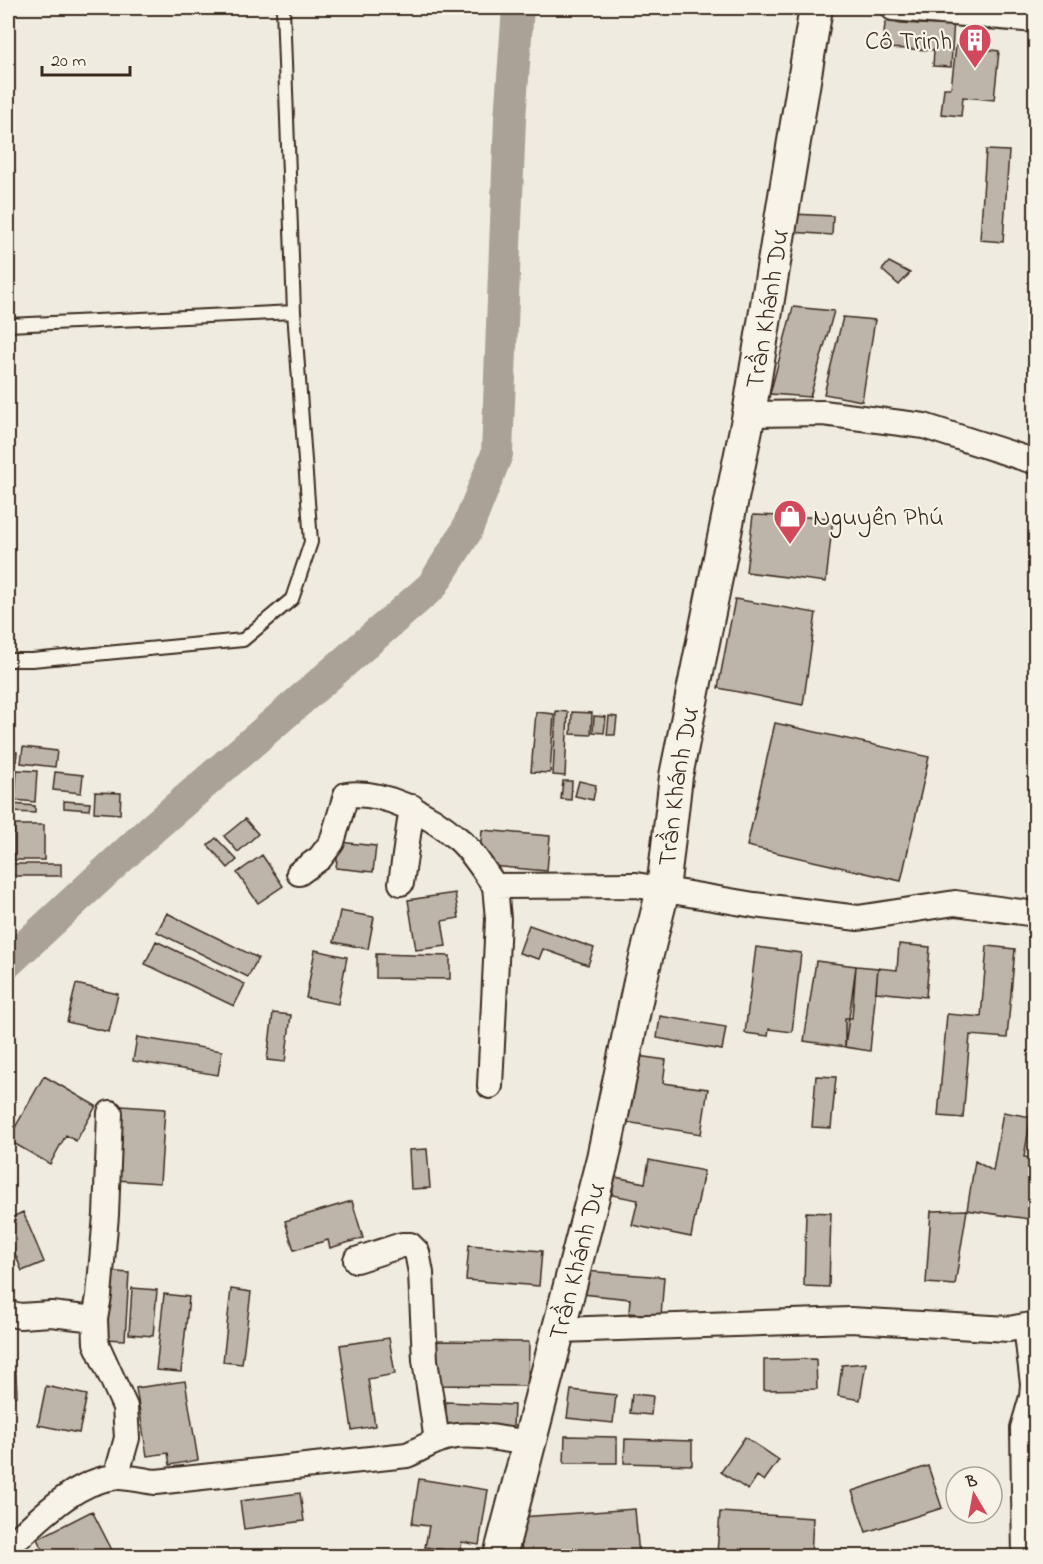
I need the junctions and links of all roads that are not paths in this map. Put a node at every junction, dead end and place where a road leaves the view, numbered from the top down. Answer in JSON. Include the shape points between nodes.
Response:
{"nodes":[{"id":1,"x":283,"y":8,"type":"edge"},
{"id":2,"x":816,"y":8,"type":"edge"},
{"id":3,"x":893,"y":8,"type":"edge"},
{"id":4,"x":1035,"y":20,"type":"edge"},
{"id":5,"x":294,"y":312,"type":"junction"},
{"id":6,"x":8,"y":325,"type":"edge"},
{"id":7,"x":749,"y":414,"type":"junction"},
{"id":8,"x":1035,"y":462,"type":"edge"},
{"id":9,"x":8,"y":660,"type":"edge"},
{"id":10,"x":411,"y":807,"type":"junction"},
{"id":11,"x":299,"y":873,"type":"dead end"},
{"id":12,"x":401,"y":883,"type":"dead end"},
{"id":13,"x":495,"y":885,"type":"junction"},
{"id":14,"x":663,"y":890,"type":"junction"},
{"id":15,"x":1035,"y":914,"type":"edge"},
{"id":16,"x":490,"y":1086,"type":"dead end"},
{"id":17,"x":110,"y":1113,"type":"dead end"},
{"id":18,"x":356,"y":1260,"type":"dead end"},
{"id":19,"x":8,"y":1313,"type":"edge"},
{"id":20,"x":94,"y":1319,"type":"junction"},
{"id":21,"x":1031,"y":1325,"type":"edge"},
{"id":22,"x":560,"y":1330,"type":"junction"},
{"id":23,"x":437,"y":1441,"type":"junction"},
{"id":24,"x":529,"y":1443,"type":"junction"},
{"id":25,"x":116,"y":1477,"type":"junction"},
{"id":26,"x":8,"y":1547,"type":"edge"},
{"id":27,"x":500,"y":1557,"type":"edge"},
{"id":28,"x":1025,"y":1557,"type":"edge"}],
"edges":[{"from":1,"to":5,"type":"lane"},
{"from":2,"to":7,"type":"street","name":"Trần Khánh Dư"},
{"from":3,"to":4,"type":"street"},
{"from":5,"to":6,"type":"lane"},
{"from":5,"to":9,"type":"lane","via":[[311,542],[292,599],[243,640]]},
{"from":7,"to":8,"type":"street","via":[[823,413],[924,426]]},
{"from":7,"to":14,"type":"street","name":"Trần Khánh Dư","via":[[676,776]]},
{"from":10,"to":11,"type":"street","via":[[360,794],[346,795],[332,842],[320,858]]},
{"from":10,"to":12,"type":"street"},
{"from":10,"to":13,"type":"street","via":[[458,839]]},
{"from":13,"to":14,"type":"street","via":[[636,885]]},
{"from":13,"to":16,"type":"street","via":[[498,919]]},
{"from":14,"to":15,"type":"street","via":[[858,918],[955,903]]},
{"from":14,"to":22,"type":"street","name":"Trần Khánh Dư"},
{"from":17,"to":20,"type":"street","via":[[106,1215]]},
{"from":18,"to":23,"type":"street","via":[[402,1245],[410,1245],[417,1252],[425,1360]]},
{"from":19,"to":20,"type":"street"},
{"from":20,"to":25,"type":"street","via":[[96,1343],[125,1407],[127,1438]]},
{"from":21,"to":22,"type":"street","via":[[1009,1329],[850,1320]]},
{"from":21,"to":28,"type":"street","via":[[1034,1384],[1023,1428]]},
{"from":22,"to":24,"type":"street","name":"Trần Khánh Dư"},
{"from":23,"to":24,"type":"street","via":[[485,1437]]},
{"from":23,"to":25,"type":"street","via":[[407,1455],[156,1482]]},
{"from":24,"to":27,"type":"street","name":"Trần Khánh Dư"},
{"from":25,"to":26,"type":"street","via":[[88,1484],[68,1496]]}]}
